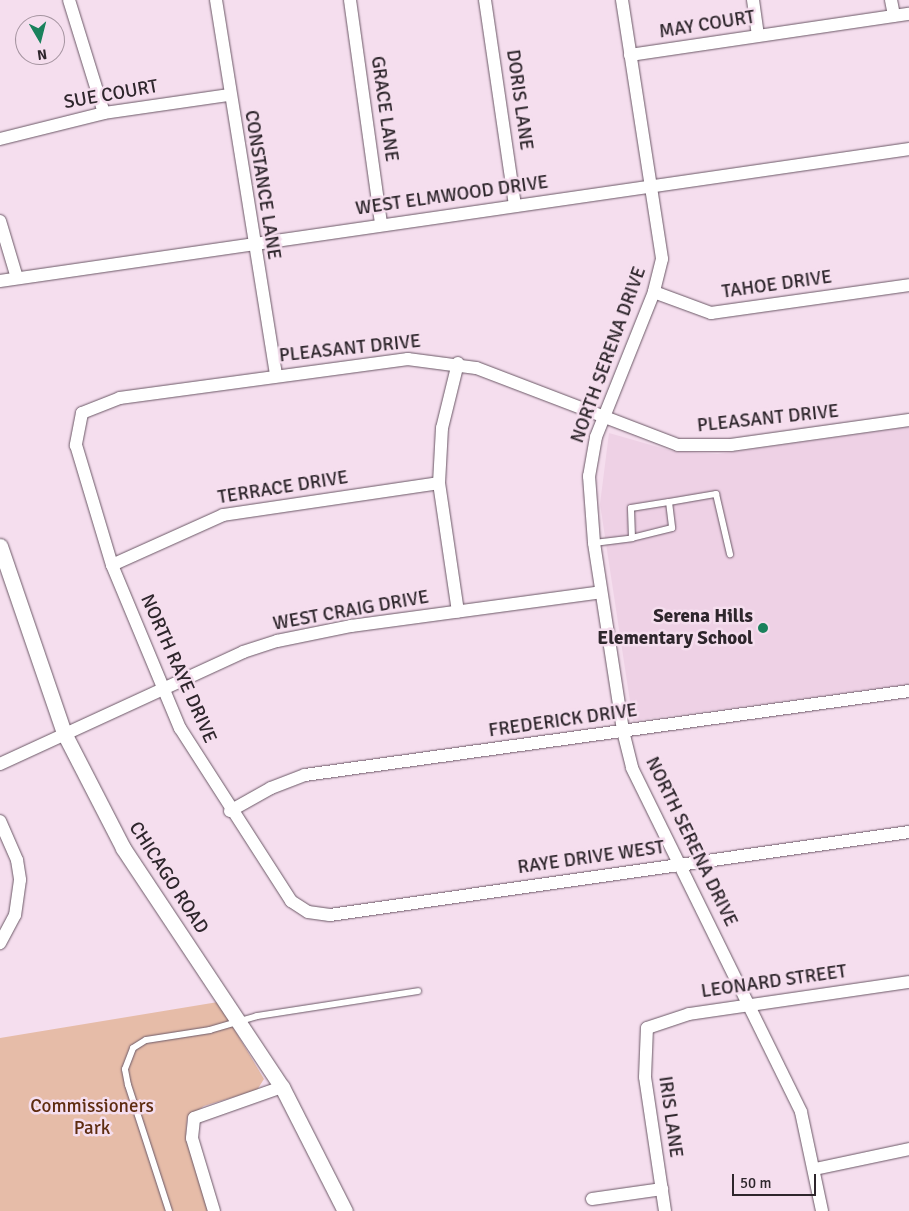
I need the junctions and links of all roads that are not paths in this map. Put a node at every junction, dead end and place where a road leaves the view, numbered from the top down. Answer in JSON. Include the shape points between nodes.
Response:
{"nodes":[{"id":1,"x":69,"y":0,"type":"edge"},
{"id":2,"x":216,"y":0,"type":"edge"},
{"id":3,"x":350,"y":0,"type":"edge"},
{"id":4,"x":485,"y":0,"type":"edge"},
{"id":5,"x":622,"y":0,"type":"edge"},
{"id":6,"x":753,"y":0,"type":"edge"},
{"id":7,"x":892,"y":0,"type":"edge"},
{"id":8,"x":909,"y":14,"type":"edge"},
{"id":9,"x":894,"y":16,"type":"junction"},
{"id":10,"x":758,"y":36,"type":"junction"},
{"id":11,"x":630,"y":55,"type":"junction"},
{"id":12,"x":229,"y":95,"type":"junction"},
{"id":13,"x":104,"y":113,"type":"junction"},
{"id":14,"x":0,"y":140,"type":"edge"},
{"id":15,"x":909,"y":149,"type":"edge"},
{"id":16,"x":648,"y":187,"type":"junction"},
{"id":17,"x":516,"y":206,"type":"junction"},
{"id":18,"x":0,"y":221,"type":"edge"},
{"id":19,"x":381,"y":224,"type":"junction"},
{"id":20,"x":252,"y":245,"type":"junction"},
{"id":21,"x":17,"y":278,"type":"junction"},
{"id":22,"x":0,"y":281,"type":"edge"},
{"id":23,"x":909,"y":284,"type":"edge"},
{"id":24,"x":654,"y":292,"type":"junction"},
{"id":25,"x":458,"y":363,"type":"junction"},
{"id":26,"x":276,"y":376,"type":"junction"},
{"id":27,"x":82,"y":413,"type":"joint"},
{"id":28,"x":603,"y":418,"type":"junction"},
{"id":29,"x":909,"y":420,"type":"edge"},
{"id":30,"x":439,"y":483,"type":"junction"},
{"id":31,"x":669,"y":502,"type":"junction"},
{"id":32,"x":632,"y":538,"type":"junction"},
{"id":33,"x":594,"y":543,"type":"junction"},
{"id":34,"x":0,"y":546,"type":"edge"},
{"id":35,"x":730,"y":554,"type":"dead end"},
{"id":36,"x":112,"y":565,"type":"junction"},
{"id":37,"x":601,"y":592,"type":"junction"},
{"id":38,"x":458,"y":612,"type":"junction"},
{"id":39,"x":161,"y":688,"type":"junction"},
{"id":40,"x":909,"y":691,"type":"edge"},
{"id":41,"x":623,"y":731,"type":"junction"},
{"id":42,"x":64,"y":733,"type":"junction"},
{"id":43,"x":0,"y":764,"type":"edge"},
{"id":44,"x":230,"y":812,"type":"junction"},
{"id":45,"x":0,"y":821,"type":"edge"},
{"id":46,"x":909,"y":832,"type":"edge"},
{"id":47,"x":679,"y":864,"type":"junction"},
{"id":48,"x":308,"y":912,"type":"joint"},
{"id":49,"x":0,"y":944,"type":"edge"},
{"id":50,"x":909,"y":982,"type":"edge"},
{"id":51,"x":418,"y":992,"type":"dead end"},
{"id":52,"x":750,"y":1004,"type":"junction"},
{"id":53,"x":239,"y":1022,"type":"junction"},
{"id":54,"x":647,"y":1028,"type":"joint"},
{"id":55,"x":282,"y":1088,"type":"junction"},
{"id":56,"x":909,"y":1149,"type":"edge"},
{"id":57,"x":816,"y":1169,"type":"junction"},
{"id":58,"x":662,"y":1189,"type":"junction"},
{"id":59,"x":592,"y":1198,"type":"dead end"},
{"id":60,"x":169,"y":1211,"type":"edge"},
{"id":61,"x":214,"y":1211,"type":"edge"},
{"id":62,"x":345,"y":1211,"type":"edge"},
{"id":63,"x":665,"y":1211,"type":"edge"},
{"id":64,"x":822,"y":1211,"type":"edge"}],
"edges":[{"from":1,"to":13,"type":"street"},
{"from":2,"to":12,"type":"street","name":"CONSTANCE LANE"},
{"from":3,"to":19,"type":"street","name":"GRACE LANE"},
{"from":4,"to":17,"type":"street","name":"DORIS LANE"},
{"from":5,"to":11,"type":"street","name":"NORTH SERENA DRIVE"},
{"from":6,"to":10,"type":"street"},
{"from":7,"to":9,"type":"street"},
{"from":8,"to":9,"type":"street","name":"MAY COURT"},
{"from":9,"to":10,"type":"street","name":"MAY COURT"},
{"from":10,"to":11,"type":"street","name":"MAY COURT"},
{"from":11,"to":16,"type":"street","name":"NORTH SERENA DRIVE"},
{"from":12,"to":13,"type":"street","name":"SUE COURT"},
{"from":12,"to":20,"type":"street","name":"CONSTANCE LANE"},
{"from":13,"to":14,"type":"street","name":"SUE COURT"},
{"from":15,"to":16,"type":"street","name":"WEST ELMWOOD DRIVE"},
{"from":16,"to":17,"type":"street","name":"WEST ELMWOOD DRIVE"},
{"from":16,"to":24,"type":"street","name":"NORTH SERENA DRIVE","via":[[662,259]]},
{"from":17,"to":19,"type":"street","name":"WEST ELMWOOD DRIVE"},
{"from":18,"to":21,"type":"street"},
{"from":19,"to":20,"type":"street","name":"WEST ELMWOOD DRIVE"},
{"from":20,"to":21,"type":"street","name":"WEST ELMWOOD DRIVE"},
{"from":20,"to":26,"type":"street","name":"CONSTANCE LANE"},
{"from":21,"to":22,"type":"street","name":"WEST ELMWOOD DRIVE"},
{"from":23,"to":24,"type":"street","name":"TAHOE DRIVE","via":[[712,313]]},
{"from":24,"to":28,"type":"street","name":"NORTH SERENA DRIVE"},
{"from":25,"to":26,"type":"street","name":"PLEASANT DRIVE","via":[[408,359]]},
{"from":25,"to":28,"type":"street","name":"PLEASANT DRIVE"},
{"from":25,"to":30,"type":"street","via":[[442,428]]},
{"from":26,"to":27,"type":"street","name":"PLEASANT DRIVE","via":[[120,398]]},
{"from":27,"to":36,"type":"street","name":"NORTH RAYE DRIVE","via":[[76,445]]},
{"from":28,"to":29,"type":"street","name":"PLEASANT DRIVE","via":[[663,442],[703,447]]},
{"from":28,"to":33,"type":"street","name":"NORTH SERENA DRIVE","via":[[589,476]]},
{"from":30,"to":36,"type":"street","name":"TERRACE DRIVE","via":[[223,515]]},
{"from":30,"to":38,"type":"street"},
{"from":31,"to":32,"type":"lane","via":[[672,528]]},
{"from":31,"to":32,"type":"lane","via":[[631,508]]},
{"from":31,"to":35,"type":"lane","via":[[716,494],[720,498]]},
{"from":32,"to":33,"type":"lane"},
{"from":33,"to":37,"type":"street","name":"NORTH SERENA DRIVE"},
{"from":34,"to":42,"type":"street","name":"CHICAGO ROAD"},
{"from":36,"to":39,"type":"street","name":"NORTH RAYE DRIVE"},
{"from":37,"to":38,"type":"street","name":"WEST CRAIG DRIVE"},
{"from":37,"to":41,"type":"street","name":"NORTH SERENA DRIVE"},
{"from":38,"to":39,"type":"street","name":"WEST CRAIG DRIVE","via":[[277,641]]},
{"from":39,"to":42,"type":"street","name":"WEST CRAIG DRIVE"},
{"from":39,"to":44,"type":"street","name":"NORTH RAYE DRIVE"},
{"from":40,"to":41,"type":"street","name":"FREDERICK DRIVE"},
{"from":41,"to":44,"type":"street","name":"FREDERICK DRIVE","via":[[305,775],[271,788]]},
{"from":41,"to":47,"type":"street","name":"NORTH SERENA DRIVE","via":[[632,768]]},
{"from":42,"to":43,"type":"street","name":"WEST CRAIG DRIVE"},
{"from":42,"to":53,"type":"street","name":"CHICAGO ROAD","via":[[123,848]]},
{"from":44,"to":48,"type":"street","name":"NORTH RAYE DRIVE","via":[[291,901]]},
{"from":45,"to":49,"type":"street","via":[[17,860],[20,880],[16,915]]},
{"from":46,"to":47,"type":"street","name":"RAYE DRIVE WEST"},
{"from":47,"to":48,"type":"street","name":"RAYE DRIVE WEST","via":[[330,915]]},
{"from":47,"to":52,"type":"street","name":"NORTH SERENA DRIVE"},
{"from":50,"to":52,"type":"street","name":"LEONARD STREET"},
{"from":51,"to":53,"type":"lane"},
{"from":52,"to":54,"type":"street","name":"LEONARD STREET","via":[[689,1014]]},
{"from":52,"to":57,"type":"street","name":"NORTH SERENA DRIVE","via":[[801,1112]]},
{"from":53,"to":55,"type":"street","name":"CHICAGO ROAD"},
{"from":53,"to":60,"type":"lane","via":[[146,1040],[128,1059],[128,1085]]},
{"from":54,"to":58,"type":"street","name":"IRIS LANE","via":[[645,1077]]},
{"from":55,"to":61,"type":"street","via":[[194,1118],[192,1138]]},
{"from":55,"to":62,"type":"street","name":"CHICAGO ROAD"},
{"from":56,"to":57,"type":"street"},
{"from":57,"to":64,"type":"street","name":"NORTH SERENA DRIVE"},
{"from":58,"to":59,"type":"street"},
{"from":58,"to":63,"type":"street","name":"IRIS LANE"}]}
